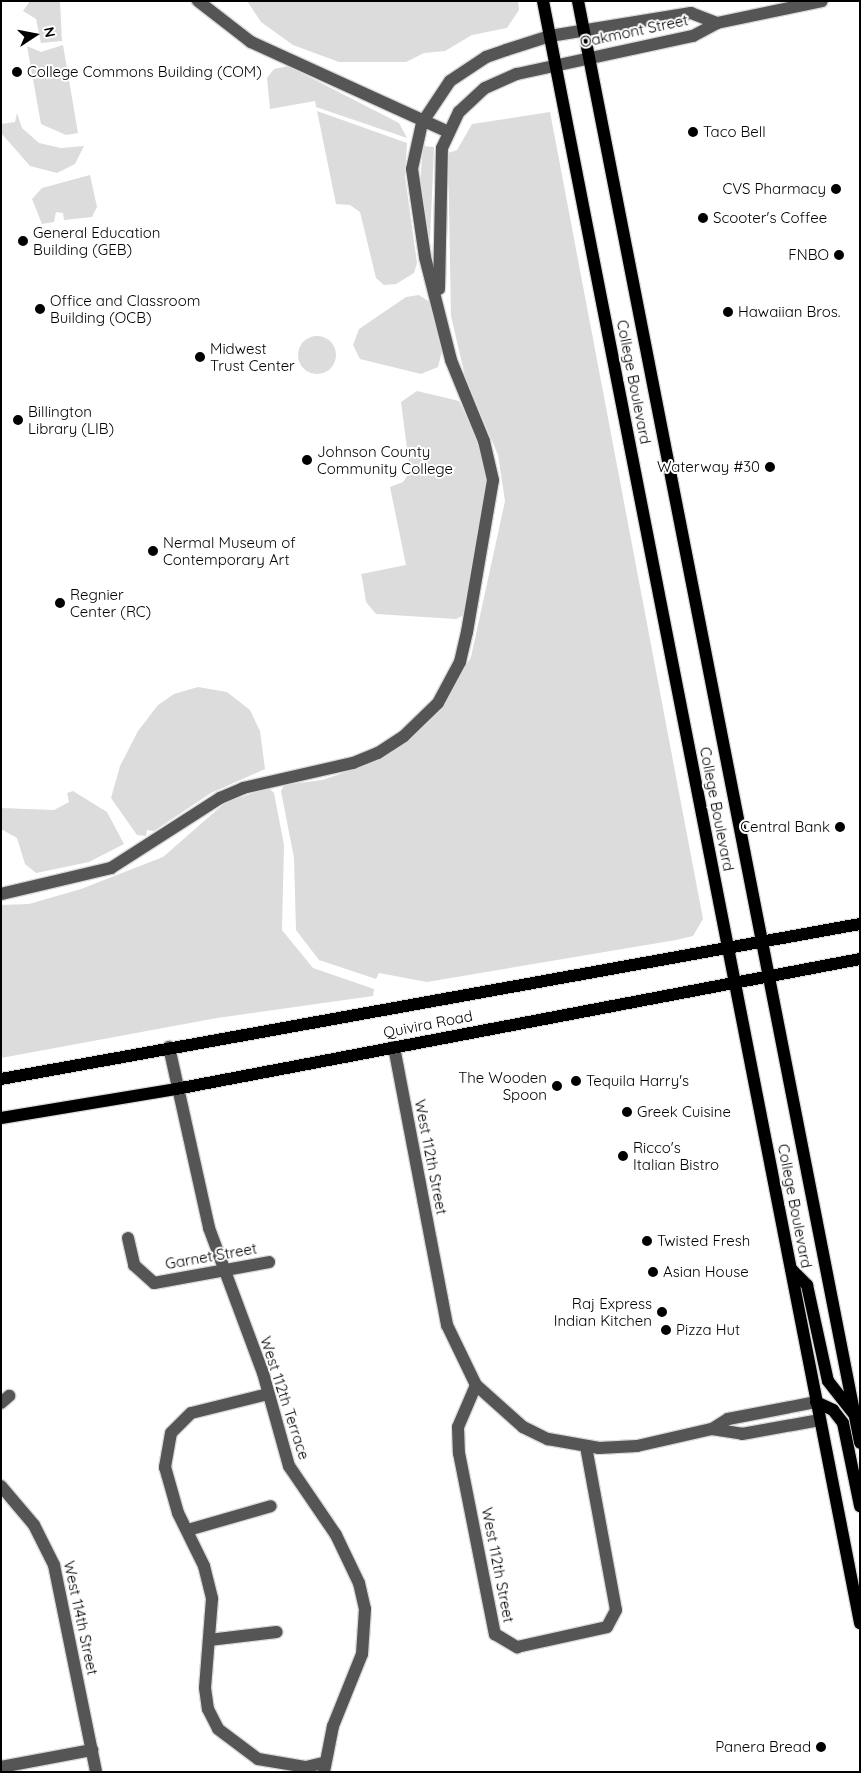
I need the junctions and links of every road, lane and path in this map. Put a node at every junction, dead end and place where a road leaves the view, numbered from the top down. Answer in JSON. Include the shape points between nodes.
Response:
{"nodes":[{"id":1,"x":198,"y":1,"type":"edge"},
{"id":2,"x":543,"y":1,"type":"edge"},
{"id":3,"x":578,"y":1,"type":"edge"},
{"id":4,"x":822,"y":1,"type":"edge"},
{"id":5,"x":717,"y":23,"type":"junction"},
{"id":6,"x":584,"y":30,"type":"junction"},
{"id":7,"x":550,"y":36,"type":"junction"},
{"id":8,"x":590,"y":58,"type":"junction"},
{"id":9,"x":555,"y":64,"type":"junction"},
{"id":10,"x":422,"y":123,"type":"junction"},
{"id":11,"x":446,"y":131,"type":"junction"},
{"id":12,"x":440,"y":307,"type":"junction"},
{"id":13,"x":1,"y":894,"type":"edge"},
{"id":14,"x":860,"y":924,"type":"edge"},
{"id":15,"x":764,"y":942,"type":"junction"},
{"id":16,"x":728,"y":948,"type":"junction"},
{"id":17,"x":860,"y":959,"type":"edge"},
{"id":18,"x":769,"y":977,"type":"junction"},
{"id":19,"x":736,"y":984,"type":"junction"},
{"id":20,"x":394,"y":1047,"type":"junction"},
{"id":21,"x":169,"y":1048,"type":"junction"},
{"id":22,"x":1,"y":1079,"type":"edge"},
{"id":23,"x":176,"y":1089,"type":"junction"},
{"id":24,"x":1,"y":1118,"type":"edge"},
{"id":25,"x":128,"y":1238,"type":"dead end"},
{"id":26,"x":269,"y":1262,"type":"dead end"},
{"id":27,"x":791,"y":1269,"type":"junction"},
{"id":28,"x":224,"y":1272,"type":"junction"},
{"id":29,"x":476,"y":1385,"type":"junction"},
{"id":30,"x":268,"y":1394,"type":"junction"},
{"id":31,"x":855,"y":1397,"type":"edge"},
{"id":32,"x":816,"y":1402,"type":"junction"},
{"id":33,"x":857,"y":1413,"type":"edge"},
{"id":34,"x":820,"y":1420,"type":"junction"},
{"id":35,"x":712,"y":1430,"type":"junction"},
{"id":36,"x":860,"y":1444,"type":"edge"},
{"id":37,"x":586,"y":1447,"type":"junction"},
{"id":38,"x":1,"y":1486,"type":"edge"},
{"id":39,"x":271,"y":1506,"type":"dead end"},
{"id":40,"x":860,"y":1506,"type":"edge"},
{"id":41,"x":188,"y":1530,"type":"junction"},
{"id":42,"x":860,"y":1623,"type":"edge"},
{"id":43,"x":277,"y":1632,"type":"dead end"},
{"id":44,"x":209,"y":1640,"type":"junction"},
{"id":45,"x":92,"y":1750,"type":"junction"},
{"id":46,"x":1,"y":1767,"type":"edge"},
{"id":47,"x":324,"y":1767,"type":"edge"},
{"id":48,"x":96,"y":1772,"type":"edge"}],
"edges":[{"from":1,"to":10,"type":"street","via":[[251,42]]},
{"from":2,"to":7,"type":"main road","name":"College Boulevard"},
{"from":3,"to":6,"type":"main road","name":"College Boulevard"},
{"from":4,"to":5,"type":"street","name":"Oakmont Street"},
{"from":5,"to":6,"type":"street","name":"Oakmont Street","via":[[691,13]]},
{"from":5,"to":8,"type":"street","name":"Oakmont Street","via":[[693,36]]},
{"from":6,"to":7,"type":"street","name":"Oakmont Street"},
{"from":6,"to":8,"type":"main road","name":"College Boulevard"},
{"from":7,"to":9,"type":"main road","name":"College Boulevard"},
{"from":7,"to":10,"type":"street","name":"Oakmont Street","via":[[486,57],[465,69],[434,101]]},
{"from":8,"to":9,"type":"street","name":"Oakmont Street"},
{"from":8,"to":15,"type":"main road","name":"College Boulevard"},
{"from":9,"to":11,"type":"street","name":"Oakmont Street","via":[[485,88]]},
{"from":9,"to":16,"type":"main road","name":"College Boulevard"},
{"from":10,"to":11,"type":"street"},
{"from":10,"to":12,"type":"street","name":"Oakmont Street","via":[[415,148],[413,192],[425,257]]},
{"from":11,"to":12,"type":"street","via":[[438,194]]},
{"from":12,"to":13,"type":"street","via":[[451,360],[491,462],[493,489],[460,662],[438,703],[416,725],[378,753],[354,763],[243,788],[220,798],[111,868]]},
{"from":14,"to":15,"type":"main road","name":"Quivira Road"},
{"from":15,"to":16,"type":"main road","name":"Quivira Road"},
{"from":15,"to":18,"type":"main road","name":"College Boulevard"},
{"from":16,"to":19,"type":"main road","name":"College Boulevard"},
{"from":16,"to":21,"type":"main road","name":"Quivira Road"},
{"from":17,"to":18,"type":"main road","name":"Quivira Road"},
{"from":18,"to":19,"type":"main road","name":"Quivira Road"},
{"from":18,"to":31,"type":"main road","name":"College Boulevard"},
{"from":19,"to":20,"type":"main road","name":"Quivira Road"},
{"from":19,"to":27,"type":"main road","name":"College Boulevard"},
{"from":20,"to":23,"type":"main road","name":"Quivira Road"},
{"from":20,"to":29,"type":"street","name":"West 112th Street","via":[[447,1325]]},
{"from":21,"to":22,"type":"main road","name":"Quivira Road"},
{"from":21,"to":23,"type":"street","name":"West 112th Terrace"},
{"from":23,"to":24,"type":"main road","name":"Quivira Road"},
{"from":23,"to":28,"type":"street","name":"West 112th Terrace"},
{"from":25,"to":28,"type":"street","name":"Garnet Street","via":[[134,1265],[154,1282]]},
{"from":26,"to":28,"type":"street","name":"Garnet Street"},
{"from":27,"to":32,"type":"main road","name":"College Boulevard"},
{"from":27,"to":33,"type":"main road","via":[[807,1285],[828,1381]]},
{"from":28,"to":30,"type":"street","name":"West 112th Terrace"},
{"from":29,"to":37,"type":"street","name":"West 112th Street","via":[[523,1427],[548,1439]]},
{"from":29,"to":37,"type":"street","name":"West 112th Street","via":[[458,1427],[459,1453],[495,1634],[517,1647],[607,1627],[616,1610]]},
{"from":30,"to":41,"type":"street","via":[[206,1407],[181,1421],[171,1433],[165,1468]]},
{"from":30,"to":47,"type":"street","name":"West 112th Terrace","via":[[289,1466],[336,1535],[359,1583],[365,1609],[362,1654],[333,1726]]},
{"from":31,"to":33,"type":"main road","name":"College Boulevard"},
{"from":32,"to":34,"type":"main road","name":"College Boulevard"},
{"from":32,"to":35,"type":"street","name":"West 112th Street","via":[[728,1419]]},
{"from":32,"to":40,"type":"main road","via":[[833,1410],[843,1423]]},
{"from":33,"to":36,"type":"main road","name":"College Boulevard"},
{"from":34,"to":35,"type":"street","name":"West 112th Street","via":[[742,1434]]},
{"from":34,"to":42,"type":"main road","name":"College Boulevard"},
{"from":35,"to":37,"type":"street","name":"West 112th Street","via":[[637,1446]]},
{"from":38,"to":45,"type":"street","name":"West 114th Street","via":[[34,1524],[54,1565]]},
{"from":39,"to":41,"type":"street"},
{"from":41,"to":44,"type":"street","via":[[204,1566],[212,1599]]},
{"from":43,"to":44,"type":"street"},
{"from":44,"to":47,"type":"street","via":[[208,1708],[218,1729],[258,1759]]},
{"from":45,"to":46,"type":"street"},
{"from":45,"to":48,"type":"street","name":"West 114th Street"}]}
